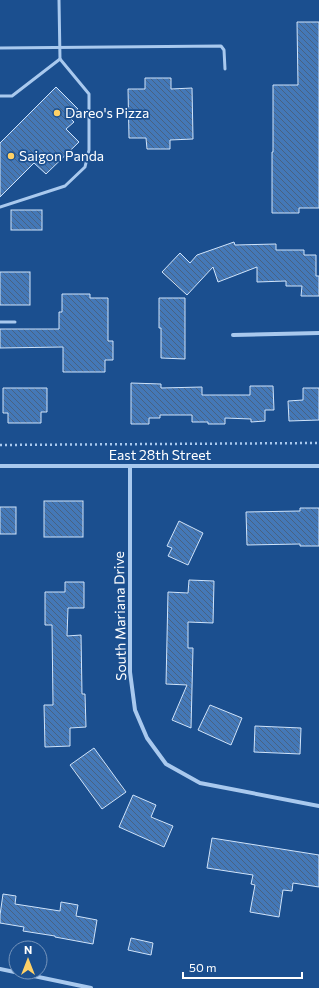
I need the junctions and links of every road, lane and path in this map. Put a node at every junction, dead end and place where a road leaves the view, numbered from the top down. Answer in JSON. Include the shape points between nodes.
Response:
{"nodes":[{"id":1,"x":59,"y":0,"type":"edge"},
{"id":2,"x":60,"y":47,"type":"junction"},
{"id":3,"x":0,"y":48,"type":"edge"},
{"id":4,"x":60,"y":59,"type":"junction"},
{"id":5,"x":225,"y":69,"type":"dead end"},
{"id":6,"x":0,"y":96,"type":"edge"},
{"id":7,"x":0,"y":207,"type":"edge"},
{"id":8,"x":0,"y":322,"type":"edge"},
{"id":9,"x":15,"y":322,"type":"dead end"},
{"id":10,"x":319,"y":333,"type":"edge"},
{"id":11,"x":233,"y":335,"type":"dead end"},
{"id":12,"x":319,"y":443,"type":"edge"},
{"id":13,"x":0,"y":445,"type":"edge"},
{"id":14,"x":0,"y":466,"type":"edge"},
{"id":15,"x":319,"y":466,"type":"edge"},
{"id":16,"x":130,"y":467,"type":"junction"},
{"id":17,"x":319,"y":806,"type":"edge"},
{"id":18,"x":0,"y":969,"type":"edge"},
{"id":19,"x":90,"y":988,"type":"edge"}],
"edges":[{"from":1,"to":2,"type":"lane"},
{"from":2,"to":3,"type":"lane"},
{"from":2,"to":4,"type":"lane"},
{"from":2,"to":5,"type":"lane","via":[[221,46],[224,50]]},
{"from":4,"to":6,"type":"lane","via":[[12,96]]},
{"from":4,"to":7,"type":"lane","via":[[89,94],[89,150],[85,167],[65,186]]},
{"from":8,"to":9,"type":"lane"},
{"from":10,"to":11,"type":"street"},
{"from":12,"to":13,"type":"path"},
{"from":14,"to":16,"type":"street","name":"East 28th Street"},
{"from":15,"to":16,"type":"street","name":"East 28th Street"},
{"from":16,"to":17,"type":"street","name":"South Mariana Drive","via":[[130,672],[135,710],[147,738],[166,764],[200,783]]},
{"from":18,"to":19,"type":"street"}]}
